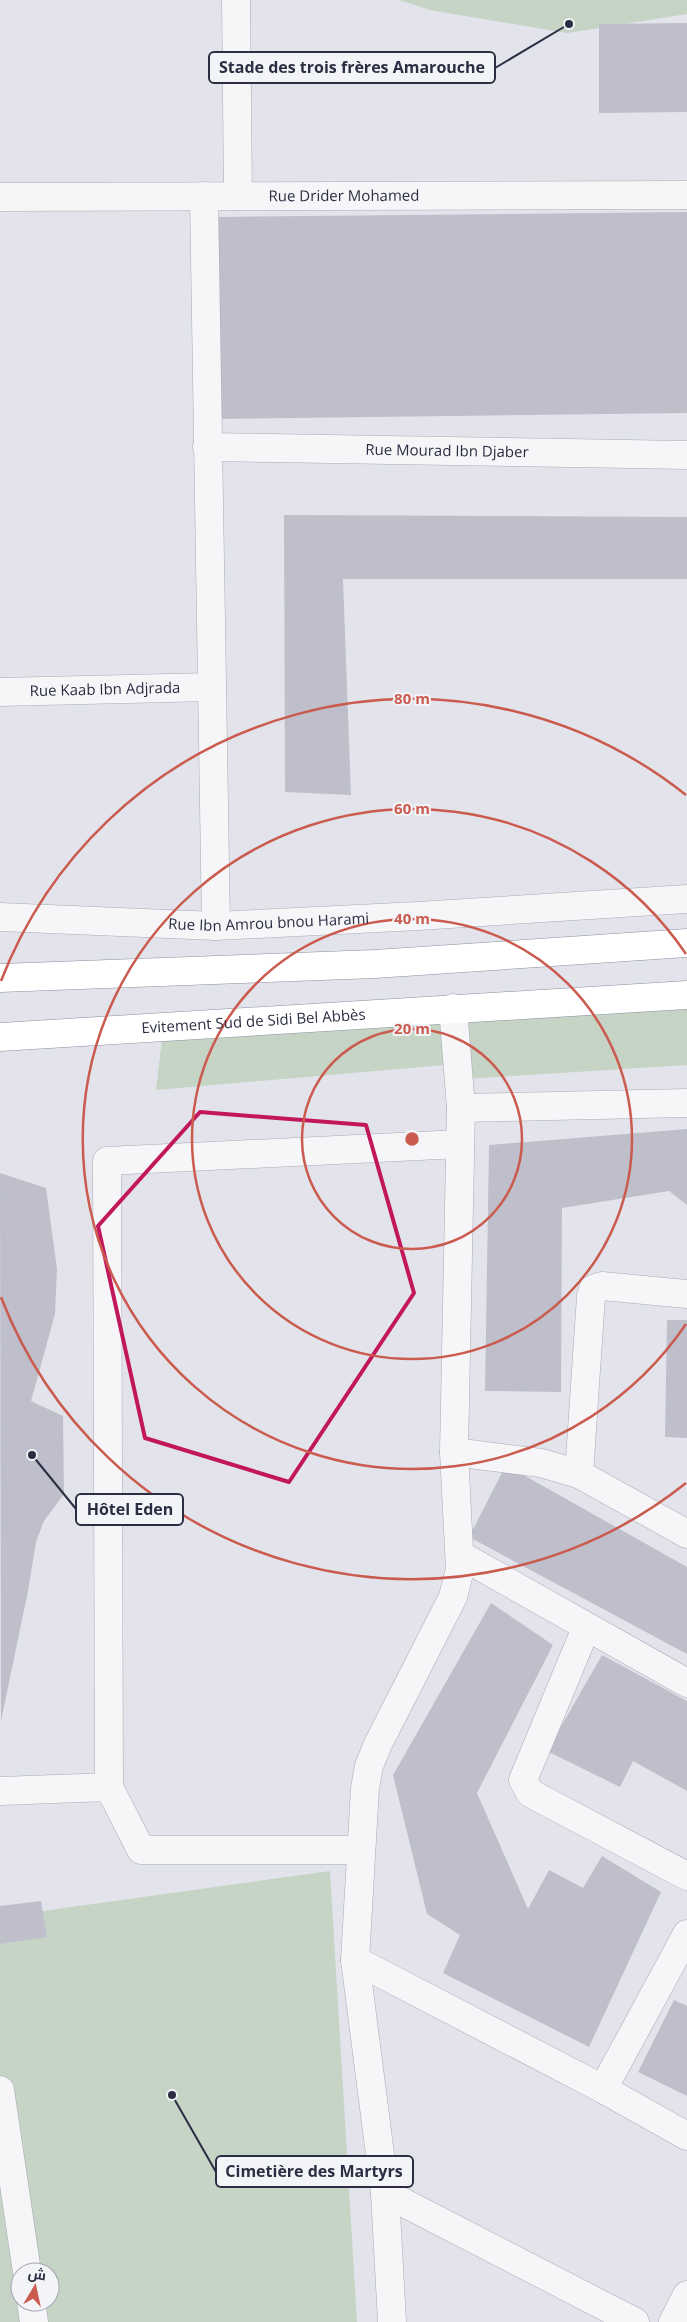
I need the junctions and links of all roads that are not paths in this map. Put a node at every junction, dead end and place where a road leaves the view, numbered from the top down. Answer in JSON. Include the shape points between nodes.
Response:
{"nodes":[{"id":1,"x":236,"y":0,"type":"edge"},
{"id":2,"x":687,"y":195,"type":"edge"},
{"id":3,"x":204,"y":196,"type":"junction"},
{"id":4,"x":238,"y":196,"type":"junction"},
{"id":5,"x":0,"y":198,"type":"edge"},
{"id":6,"x":207,"y":447,"type":"junction"},
{"id":7,"x":687,"y":455,"type":"edge"},
{"id":8,"x":211,"y":687,"type":"junction"},
{"id":9,"x":0,"y":692,"type":"edge"},
{"id":10,"x":687,"y":899,"type":"edge"},
{"id":11,"x":0,"y":917,"type":"edge"},
{"id":12,"x":216,"y":926,"type":"junction"},
{"id":13,"x":687,"y":943,"type":"edge"},
{"id":14,"x":0,"y":978,"type":"edge"},
{"id":15,"x":687,"y":995,"type":"edge"},
{"id":16,"x":453,"y":1008,"type":"junction"},
{"id":17,"x":0,"y":1037,"type":"edge"},
{"id":18,"x":687,"y":1103,"type":"edge"},
{"id":19,"x":461,"y":1108,"type":"junction"},
{"id":20,"x":460,"y":1144,"type":"junction"},
{"id":21,"x":687,"y":1294,"type":"edge"},
{"id":22,"x":454,"y":1452,"type":"junction"},
{"id":23,"x":579,"y":1474,"type":"junction"},
{"id":24,"x":687,"y":1534,"type":"edge"},
{"id":25,"x":460,"y":1555,"type":"junction"},
{"id":26,"x":586,"y":1628,"type":"junction"},
{"id":27,"x":687,"y":1683,"type":"edge"},
{"id":28,"x":109,"y":1787,"type":"junction"},
{"id":29,"x":0,"y":1791,"type":"edge"},
{"id":30,"x":361,"y":1850,"type":"junction"},
{"id":31,"x":687,"y":1876,"type":"edge"},
{"id":32,"x":687,"y":1934,"type":"edge"},
{"id":33,"x":355,"y":1960,"type":"junction"},
{"id":34,"x":603,"y":2089,"type":"junction"},
{"id":35,"x":0,"y":2090,"type":"edge"},
{"id":36,"x":687,"y":2136,"type":"edge"},
{"id":37,"x":385,"y":2193,"type":"junction"},
{"id":38,"x":26,"y":2262,"type":"edge"},
{"id":39,"x":687,"y":2295,"type":"edge"},
{"id":40,"x":392,"y":2322,"type":"edge"},
{"id":41,"x":635,"y":2322,"type":"edge"},
{"id":42,"x":673,"y":2322,"type":"edge"}],
"edges":[{"from":1,"to":4,"type":"street"},
{"from":2,"to":4,"type":"street","name":"Rue Drider Mohamed"},
{"from":3,"to":4,"type":"street","name":"Rue Drider Mohamed"},
{"from":3,"to":5,"type":"street","name":"Rue Drider Mohamed"},
{"from":3,"to":6,"type":"street"},
{"from":6,"to":7,"type":"street","name":"Rue Mourad Ibn Djaber"},
{"from":6,"to":8,"type":"street"},
{"from":8,"to":9,"type":"street","name":"Rue Kaab Ibn Adjrada"},
{"from":8,"to":12,"type":"street"},
{"from":10,"to":12,"type":"street","name":"Rue Ibn Amrou bnou Harami"},
{"from":11,"to":12,"type":"street","name":"Rue Ibn Amrou bnou Harami"},
{"from":13,"to":14,"type":"highway","via":[[375,964]]},
{"from":15,"to":16,"type":"highway","name":"Evitement Sud de Sidi Bel Abbès"},
{"from":16,"to":17,"type":"highway","name":"Evitement Sud de Sidi Bel Abbès"},
{"from":16,"to":19,"type":"street"},
{"from":18,"to":19,"type":"street"},
{"from":19,"to":20,"type":"street"},
{"from":20,"to":22,"type":"street"},
{"from":20,"to":28,"type":"street","via":[[106,1161]]},
{"from":21,"to":23,"type":"street","via":[[602,1286],[593,1289]]},
{"from":22,"to":23,"type":"street","via":[[541,1464]]},
{"from":22,"to":25,"type":"street"},
{"from":23,"to":24,"type":"street"},
{"from":25,"to":26,"type":"street"},
{"from":25,"to":30,"type":"street","via":[[458,1583],[453,1597],[369,1766]]},
{"from":26,"to":27,"type":"street"},
{"from":26,"to":31,"type":"street","via":[[523,1780],[530,1793]]},
{"from":28,"to":29,"type":"street"},
{"from":28,"to":30,"type":"street","via":[[140,1850]]},
{"from":30,"to":33,"type":"street"},
{"from":32,"to":34,"type":"street"},
{"from":33,"to":34,"type":"street"},
{"from":33,"to":37,"type":"street"},
{"from":34,"to":36,"type":"street"},
{"from":35,"to":38,"type":"street"},
{"from":37,"to":40,"type":"street"},
{"from":37,"to":41,"type":"street"},
{"from":39,"to":42,"type":"street"}]}
